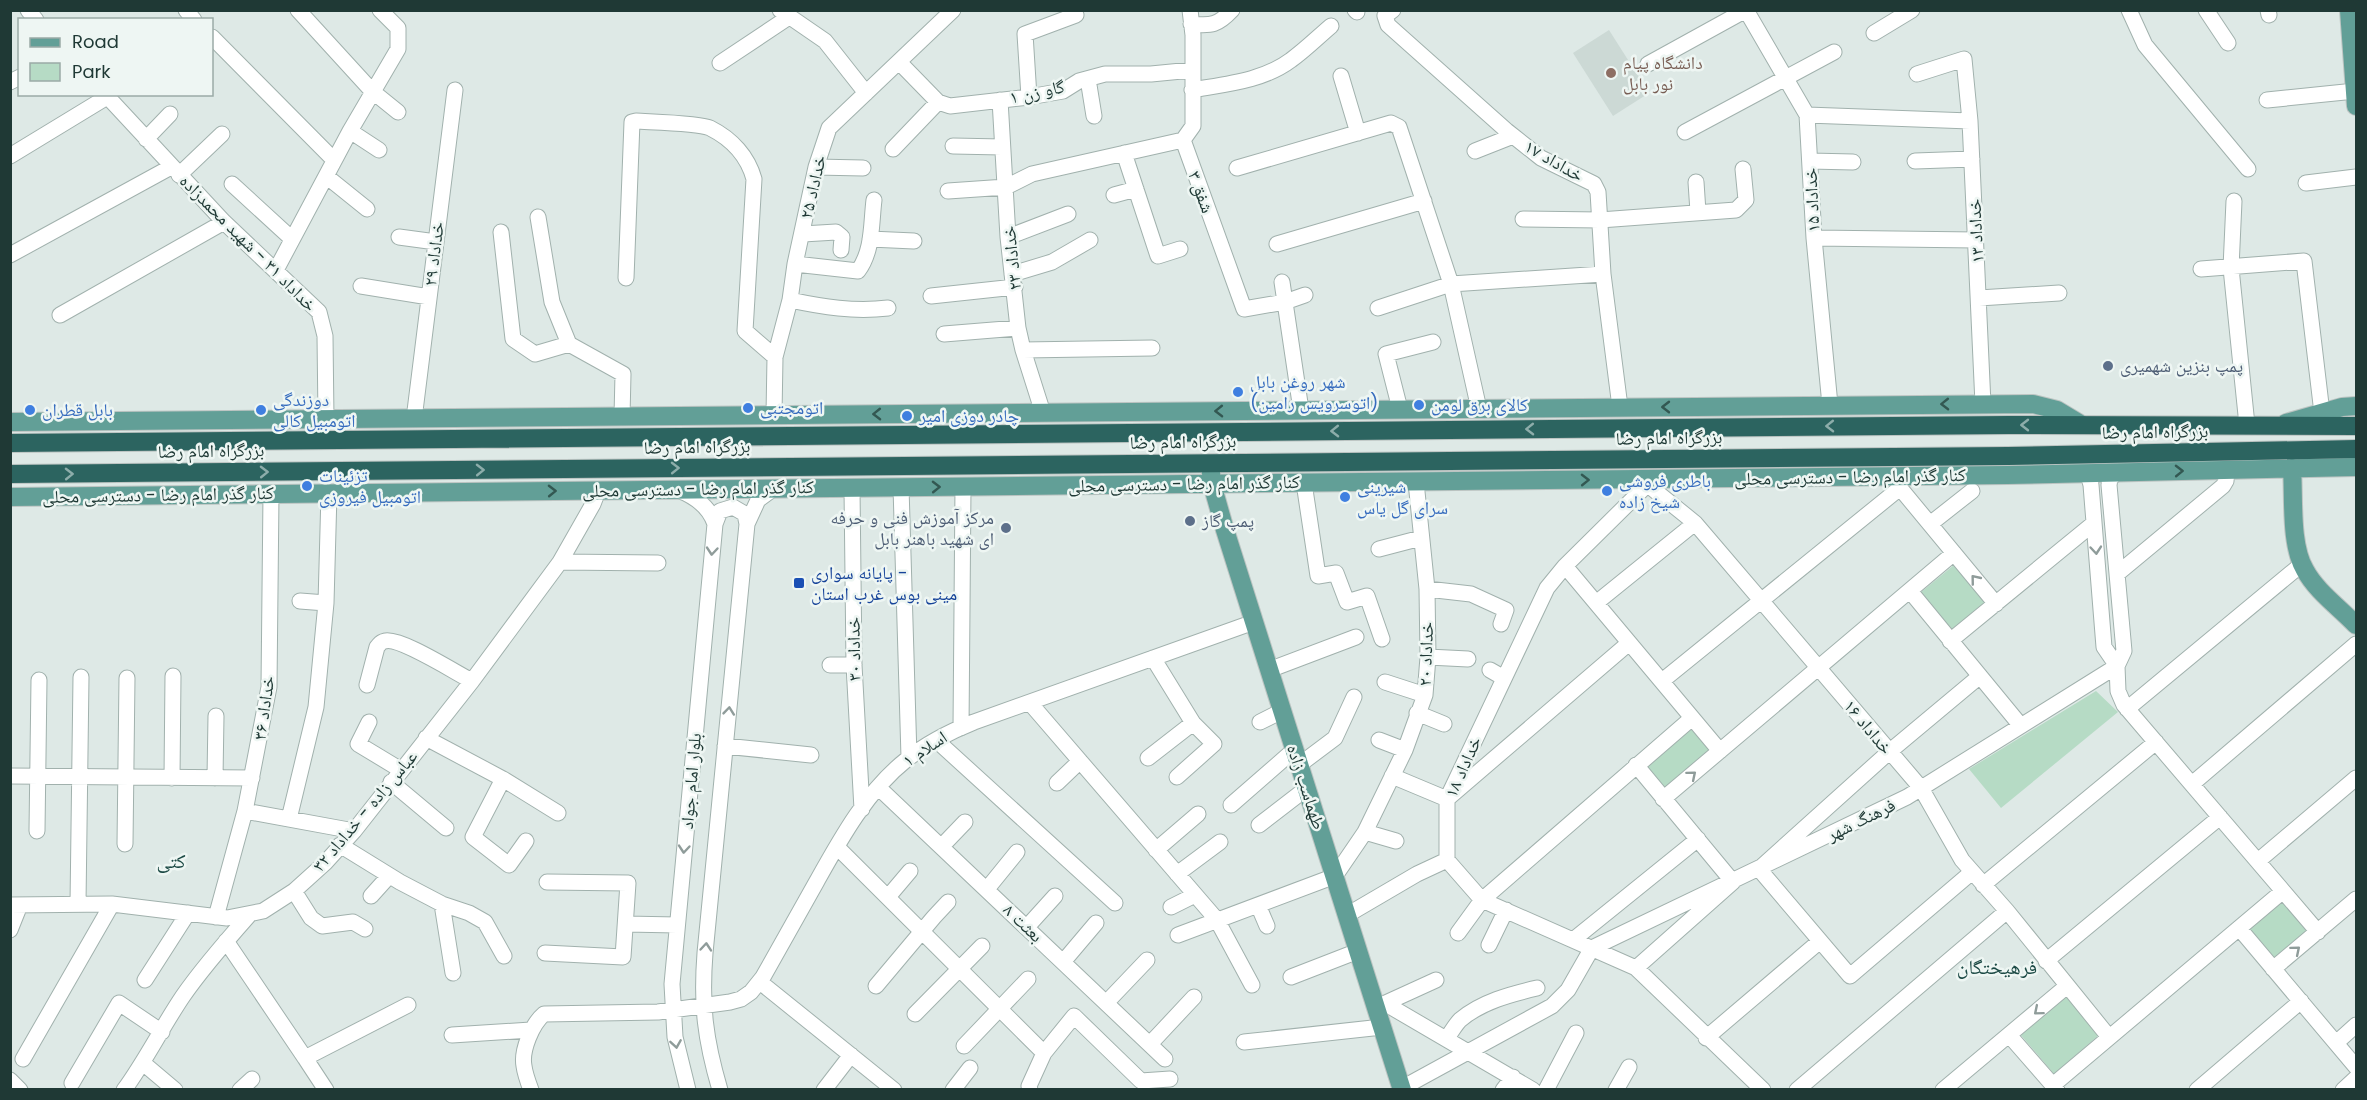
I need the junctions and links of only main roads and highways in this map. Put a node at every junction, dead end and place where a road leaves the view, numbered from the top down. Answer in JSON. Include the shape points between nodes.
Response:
{"nodes":[{"id":1,"x":2349,"y":10,"type":"edge"},
{"id":2,"x":2354,"y":30,"type":"edge"},
{"id":3,"x":2356,"y":99,"type":"edge"},
{"id":4,"x":1738,"y":406,"type":"junction"},
{"id":5,"x":2356,"y":406,"type":"edge"},
{"id":6,"x":1570,"y":408,"type":"junction"},
{"id":7,"x":933,"y":414,"type":"junction"},
{"id":8,"x":774,"y":415,"type":"junction"},
{"id":9,"x":542,"y":417,"type":"junction"},
{"id":10,"x":326,"y":419,"type":"junction"},
{"id":11,"x":88,"y":422,"type":"junction"},
{"id":12,"x":10,"y":423,"type":"edge"},
{"id":13,"x":2082,"y":425,"type":"junction"},
{"id":14,"x":2277,"y":425,"type":"junction"},
{"id":15,"x":2356,"y":426,"type":"edge"},
{"id":16,"x":1674,"y":428,"type":"junction"},
{"id":17,"x":1571,"y":429,"type":"junction"},
{"id":18,"x":991,"y":434,"type":"junction"},
{"id":19,"x":774,"y":436,"type":"junction"},
{"id":20,"x":486,"y":438,"type":"junction"},
{"id":21,"x":328,"y":440,"type":"junction"},
{"id":22,"x":142,"y":442,"type":"junction"},
{"id":23,"x":10,"y":443,"type":"edge"},
{"id":24,"x":2356,"y":449,"type":"edge"},
{"id":25,"x":2276,"y":450,"type":"junction"},
{"id":26,"x":2185,"y":452,"type":"junction"},
{"id":27,"x":2356,"y":460,"type":"edge"},
{"id":28,"x":1430,"y":461,"type":"junction"},
{"id":29,"x":1210,"y":463,"type":"junction"},
{"id":30,"x":1053,"y":465,"type":"junction"},
{"id":31,"x":2356,"y":467,"type":"edge"},
{"id":32,"x":2292,"y":468,"type":"junction"},
{"id":33,"x":411,"y":471,"type":"junction"},
{"id":34,"x":10,"y":474,"type":"edge"},
{"id":35,"x":1992,"y":476,"type":"junction"},
{"id":36,"x":1482,"y":481,"type":"junction"},
{"id":37,"x":1212,"y":484,"type":"junction"},
{"id":38,"x":999,"y":486,"type":"junction"},
{"id":39,"x":478,"y":492,"type":"junction"},
{"id":40,"x":10,"y":497,"type":"edge"},
{"id":41,"x":2356,"y":625,"type":"edge"},
{"id":42,"x":1402,"y":1089,"type":"edge"}],
"edges":[{"from":1,"to":2,"type":"main road"},
{"from":2,"to":3,"type":"main road"},
{"from":4,"to":6,"type":"main road","one_way":true},
{"from":13,"to":4,"type":"main road","one_way":true,"via":[[2040,404]]},
{"from":4,"to":16,"type":"main road"},
{"from":5,"to":14,"type":"main road"},
{"from":6,"to":7,"type":"main road","one_way":true},
{"from":6,"to":17,"type":"main road"},
{"from":7,"to":8,"type":"main road","one_way":true},
{"from":7,"to":18,"type":"main road"},
{"from":8,"to":9,"type":"main road"},
{"from":8,"to":19,"type":"main road"},
{"from":9,"to":10,"type":"main road"},
{"from":9,"to":20,"type":"main road"},
{"from":10,"to":11,"type":"main road"},
{"from":10,"to":21,"type":"main road"},
{"from":11,"to":12,"type":"main road"},
{"from":11,"to":22,"type":"main road"},
{"from":13,"to":14,"type":"highway","name":"بزرگراه امام رضا"},
{"from":13,"to":16,"type":"highway","name":"بزرگراه امام رضا","one_way":true},
{"from":14,"to":15,"type":"highway","name":"بزرگراه امام رضا"},
{"from":16,"to":17,"type":"highway","name":"بزرگراه امام رضا"},
{"from":17,"to":18,"type":"highway","name":"بزرگراه امام رضا","one_way":true},
{"from":18,"to":19,"type":"highway","name":"بزرگراه امام رضا"},
{"from":19,"to":20,"type":"highway","name":"بزرگراه امام رضا"},
{"from":20,"to":21,"type":"highway","name":"بزرگراه امام رضا"},
{"from":21,"to":22,"type":"highway","name":"بزرگراه امام رضا"},
{"from":22,"to":23,"type":"highway","name":"بزرگراه امام رضا"},
{"from":24,"to":25,"type":"highway","name":"بزرگراه امام رضا"},
{"from":25,"to":26,"type":"highway","name":"بزرگراه امام رضا"},
{"from":25,"to":27,"type":"main road"},
{"from":26,"to":28,"type":"highway","name":"بزرگراه امام رضا"},
{"from":26,"to":35,"type":"main road","via":[[2123,463],[2034,465]]},
{"from":28,"to":29,"type":"highway","name":"بزرگراه امام رضا"},
{"from":28,"to":36,"type":"main road"},
{"from":29,"to":30,"type":"highway","name":"بزرگراه امام رضا"},
{"from":29,"to":37,"type":"main road","name":"طهماسب زاده"},
{"from":33,"to":30,"type":"highway","name":"بزرگراه امام رضا","one_way":true},
{"from":30,"to":38,"type":"main road"},
{"from":31,"to":32,"type":"main road","name":"کنار گذر امام رضا - دسترسی محلی"},
{"from":35,"to":32,"type":"main road","name":"کنار گذر امام رضا - دسترسی محلی","one_way":true},
{"from":32,"to":41,"type":"main road","via":[[2297,547],[2302,564],[2312,581]]},
{"from":34,"to":33,"type":"highway","name":"بزرگراه امام رضا","one_way":true},
{"from":33,"to":39,"type":"main road"},
{"from":36,"to":35,"type":"main road","name":"کنار گذر امام رضا - دسترسی محلی","one_way":true},
{"from":36,"to":37,"type":"main road","name":"کنار گذر امام رضا - دسترسی محلی"},
{"from":37,"to":38,"type":"main road","name":"کنار گذر امام رضا - دسترسی محلی"},
{"from":37,"to":42,"type":"main road","name":"طهماسب زاده","via":[[1358,951],[1381,1005],[1382,1027]]},
{"from":39,"to":38,"type":"main road","name":"کنار گذر امام رضا - دسترسی محلی","one_way":true},
{"from":39,"to":40,"type":"main road","name":"کنار گذر امام رضا - دسترسی محلی"}]}
